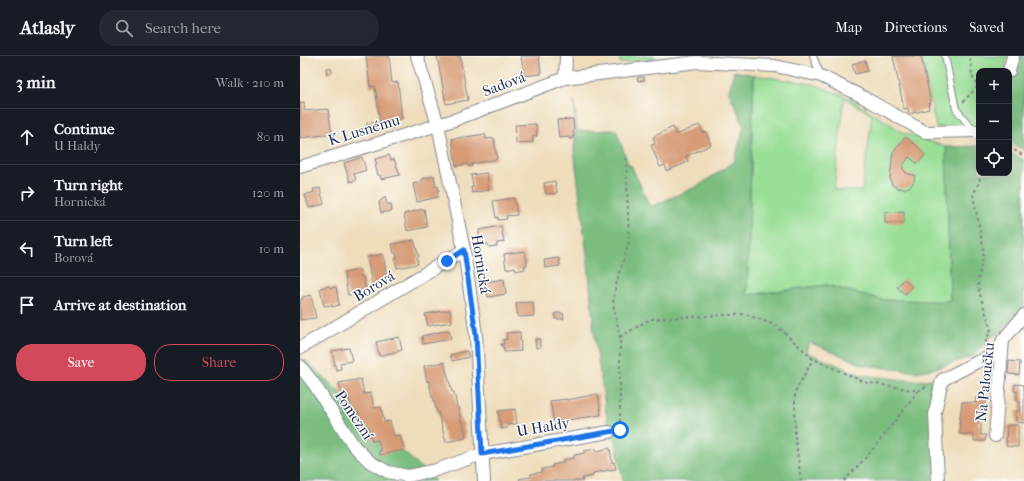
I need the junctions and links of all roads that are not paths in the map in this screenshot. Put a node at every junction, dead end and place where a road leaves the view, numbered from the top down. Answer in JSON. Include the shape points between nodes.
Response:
{"nodes":[{"id":1,"x":417,"y":56,"type":"edge"},
{"id":2,"x":566,"y":56,"type":"edge"},
{"id":3,"x":813,"y":56,"type":"edge"},
{"id":4,"x":945,"y":56,"type":"edge"},
{"id":5,"x":1012,"y":56,"type":"edge"},
{"id":6,"x":1010,"y":68,"type":"edge"},
{"id":7,"x":821,"y":76,"type":"junction"},
{"id":8,"x":565,"y":78,"type":"junction"},
{"id":9,"x":438,"y":125,"type":"junction"},
{"id":10,"x":976,"y":130,"type":"edge"},
{"id":11,"x":976,"y":131,"type":"edge"},
{"id":12,"x":300,"y":167,"type":"edge"},
{"id":13,"x":464,"y":250,"type":"junction"},
{"id":14,"x":1024,"y":314,"type":"edge"},
{"id":15,"x":1003,"y":340,"type":"junction"},
{"id":16,"x":300,"y":348,"type":"edge"},
{"id":17,"x":300,"y":366,"type":"edge"},
{"id":18,"x":609,"y":432,"type":"road end"},
{"id":19,"x":995,"y":436,"type":"dead end"},
{"id":20,"x":482,"y":454,"type":"junction"},
{"id":21,"x":484,"y":481,"type":"edge"},
{"id":22,"x":938,"y":481,"type":"edge"}],
"edges":[{"from":1,"to":9,"type":"street","name":"Hornická"},
{"from":2,"to":8,"type":"street"},
{"from":3,"to":7,"type":"lane"},
{"from":4,"to":10,"type":"lane","via":[[956,109]]},
{"from":5,"to":6,"type":"street"},
{"from":7,"to":8,"type":"street","name":"Sadová","via":[[775,66],[696,62]]},
{"from":7,"to":11,"type":"street","name":"Sadová","via":[[925,132]]},
{"from":8,"to":9,"type":"street","name":"Sadová"},
{"from":9,"to":12,"type":"street","name":"K Lusnému"},
{"from":9,"to":13,"type":"street","name":"Hornická"},
{"from":13,"to":16,"type":"street","name":"Borová"},
{"from":13,"to":20,"type":"street","name":"Hornická","via":[[476,335]]},
{"from":14,"to":15,"type":"street","name":"Na Paloučku"},
{"from":15,"to":19,"type":"street","name":"Na Paloučku"},
{"from":15,"to":22,"type":"street","via":[[997,354],[942,380],[935,412]]},
{"from":17,"to":20,"type":"street","name":"Pomezní","via":[[354,446],[370,462],[388,472],[408,476],[436,470]]},
{"from":18,"to":20,"type":"street","name":"U Haldy"},
{"from":20,"to":21,"type":"street","name":"Hornická"}]}
